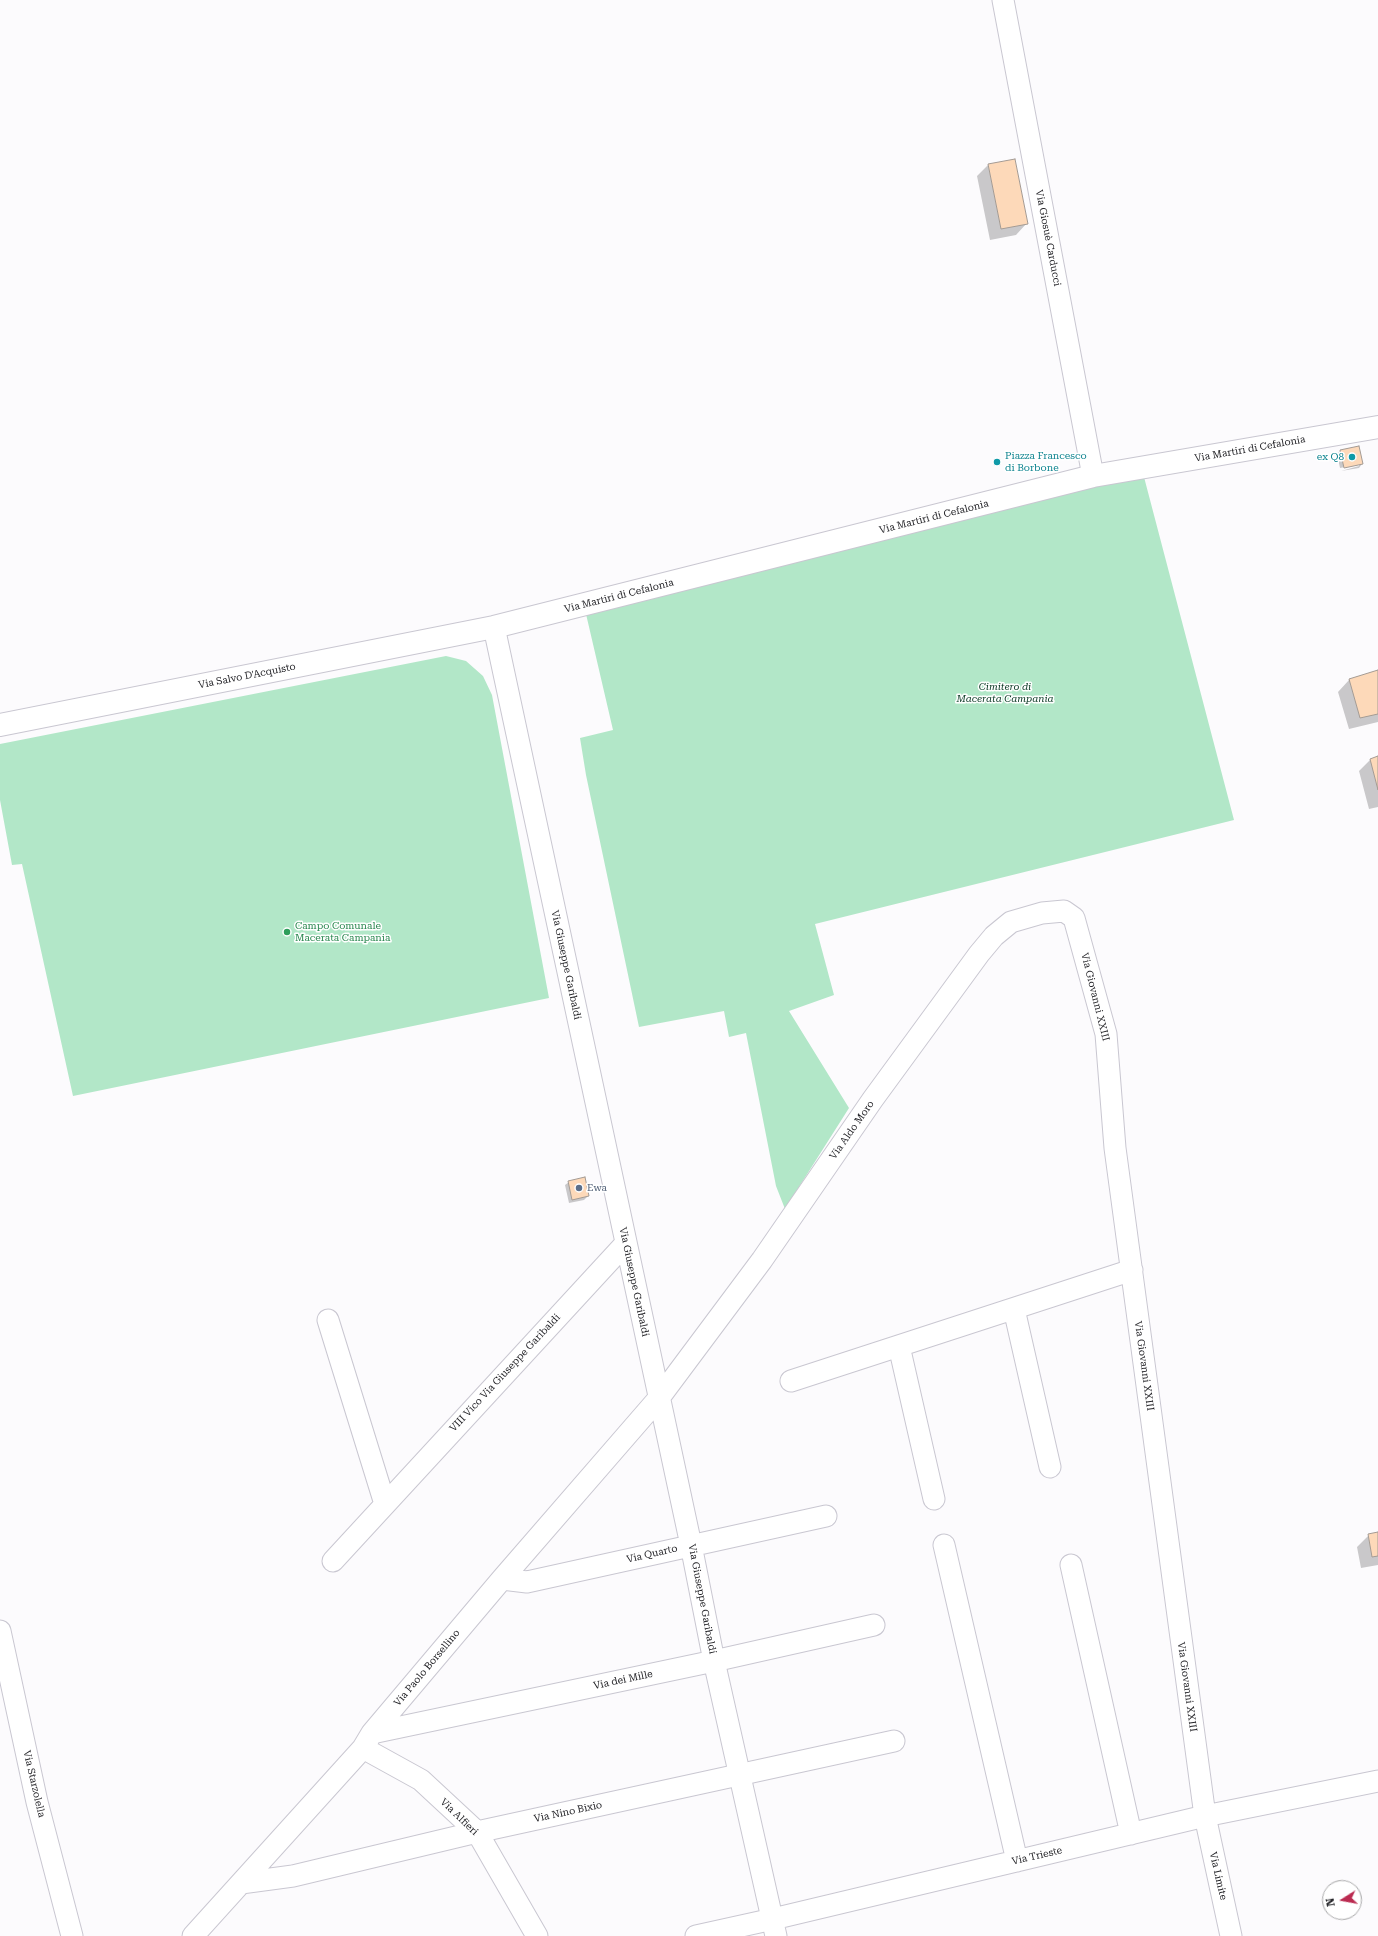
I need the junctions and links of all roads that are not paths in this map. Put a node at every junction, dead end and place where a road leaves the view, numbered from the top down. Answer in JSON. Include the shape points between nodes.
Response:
{"nodes":[{"id":1,"x":1003,"y":0,"type":"edge"},
{"id":2,"x":1378,"y":427,"type":"edge"},
{"id":3,"x":1093,"y":476,"type":"junction"},
{"id":4,"x":494,"y":627,"type":"junction"},
{"id":5,"x":0,"y":725,"type":"edge"},
{"id":6,"x":1074,"y":918,"type":"joint"},
{"id":7,"x":626,"y":1243,"type":"junction"},
{"id":8,"x":1132,"y":1270,"type":"junction"},
{"id":9,"x":1014,"y":1309,"type":"junction"},
{"id":10,"x":328,"y":1320,"type":"dead end"},
{"id":11,"x":899,"y":1346,"type":"junction"},
{"id":12,"x":791,"y":1381,"type":"dead end"},
{"id":13,"x":659,"y":1398,"type":"junction"},
{"id":14,"x":1050,"y":1467,"type":"dead end"},
{"id":15,"x":934,"y":1499,"type":"dead end"},
{"id":16,"x":385,"y":1504,"type":"junction"},
{"id":17,"x":826,"y":1516,"type":"dead end"},
{"id":18,"x":691,"y":1545,"type":"junction"},
{"id":19,"x":944,"y":1545,"type":"dead end"},
{"id":20,"x":333,"y":1561,"type":"dead end"},
{"id":21,"x":1071,"y":1564,"type":"dead end"},
{"id":22,"x":502,"y":1579,"type":"junction"},
{"id":23,"x":874,"y":1625,"type":"dead end"},
{"id":24,"x":0,"y":1631,"type":"edge"},
{"id":25,"x":714,"y":1661,"type":"junction"},
{"id":26,"x":368,"y":1741,"type":"junction"},
{"id":27,"x":894,"y":1741,"type":"dead end"},
{"id":28,"x":739,"y":1774,"type":"junction"},
{"id":29,"x":1378,"y":1781,"type":"edge"},
{"id":30,"x":1204,"y":1816,"type":"junction"},
{"id":31,"x":477,"y":1832,"type":"junction"},
{"id":32,"x":1131,"y":1834,"type":"junction"},
{"id":33,"x":1017,"y":1861,"type":"junction"},
{"id":34,"x":241,"y":1883,"type":"junction"},
{"id":35,"x":774,"y":1928,"type":"edge"},
{"id":36,"x":72,"y":1936,"type":"edge"},
{"id":37,"x":193,"y":1936,"type":"edge"},
{"id":38,"x":537,"y":1936,"type":"edge"},
{"id":39,"x":696,"y":1936,"type":"edge"},
{"id":40,"x":1232,"y":1936,"type":"edge"}],
"edges":[{"from":1,"to":3,"type":"street","name":"Via Giosuè Carducci"},
{"from":2,"to":3,"type":"street","name":"Via Martiri di Cefalonia"},
{"from":3,"to":4,"type":"street","name":"Via Martiri di Cefalonia"},
{"from":4,"to":5,"type":"street","name":"Via Salvo D'Acquisto"},
{"from":4,"to":7,"type":"street","name":"Via Giuseppe Garibaldi"},
{"from":6,"to":8,"type":"street","name":"Via Giovanni XXIII","via":[[1106,1034],[1116,1148]]},
{"from":6,"to":13,"type":"street","name":"Via Aldo Moro","via":[[1064,911],[1042,913],[1011,922],[994,936],[873,1099],[762,1260]]},
{"from":7,"to":13,"type":"street","name":"Via Giuseppe Garibaldi"},
{"from":7,"to":16,"type":"street","name":"VIII Vico Via Giuseppe Garibaldi"},
{"from":8,"to":9,"type":"street"},
{"from":8,"to":30,"type":"street","name":"Via Giovanni XXIII"},
{"from":9,"to":11,"type":"street"},
{"from":9,"to":14,"type":"street"},
{"from":10,"to":16,"type":"street"},
{"from":11,"to":12,"type":"street"},
{"from":11,"to":15,"type":"street"},
{"from":13,"to":18,"type":"street","name":"Via Giuseppe Garibaldi"},
{"from":13,"to":22,"type":"street","name":"Via Paolo Borsellino"},
{"from":16,"to":20,"type":"street","name":"VIII Vico Via Giuseppe Garibaldi"},
{"from":17,"to":18,"type":"street","name":"Via Quarto"},
{"from":18,"to":22,"type":"street","name":"Via Quarto","via":[[527,1582]]},
{"from":18,"to":25,"type":"street","name":"Via Giuseppe Garibaldi"},
{"from":19,"to":33,"type":"street"},
{"from":21,"to":32,"type":"street"},
{"from":22,"to":26,"type":"street","name":"Via Paolo Borsellino"},
{"from":23,"to":25,"type":"street","name":"Via dei Mille"},
{"from":24,"to":36,"type":"street","name":"Via Starzolella","via":[[37,1802]]},
{"from":25,"to":26,"type":"street","name":"Via dei Mille"},
{"from":25,"to":28,"type":"street","name":"Via Giuseppe Garibaldi"},
{"from":26,"to":31,"type":"street","name":"Via Alfieri","via":[[421,1780]]},
{"from":26,"to":34,"type":"street","name":"Via Paolo Borsellino"},
{"from":27,"to":28,"type":"street","name":"Via Nino Bixio"},
{"from":28,"to":31,"type":"street","name":"Via Nino Bixio"},
{"from":28,"to":35,"type":"street","name":"Via Giuseppe Garibaldi"},
{"from":29,"to":30,"type":"street","name":"Via Trieste"},
{"from":30,"to":32,"type":"street","name":"Via Trieste"},
{"from":30,"to":40,"type":"street","name":"Via Limite"},
{"from":31,"to":34,"type":"street","name":"Via Nino Bixio","via":[[293,1876]]},
{"from":31,"to":38,"type":"street","name":"Via Alfieri"},
{"from":32,"to":33,"type":"street","name":"Via Trieste"},
{"from":33,"to":35,"type":"street","name":"Via Trieste"},
{"from":34,"to":37,"type":"street","name":"Via Paolo Borsellino"},
{"from":35,"to":39,"type":"street","name":"Via Trieste"}]}
